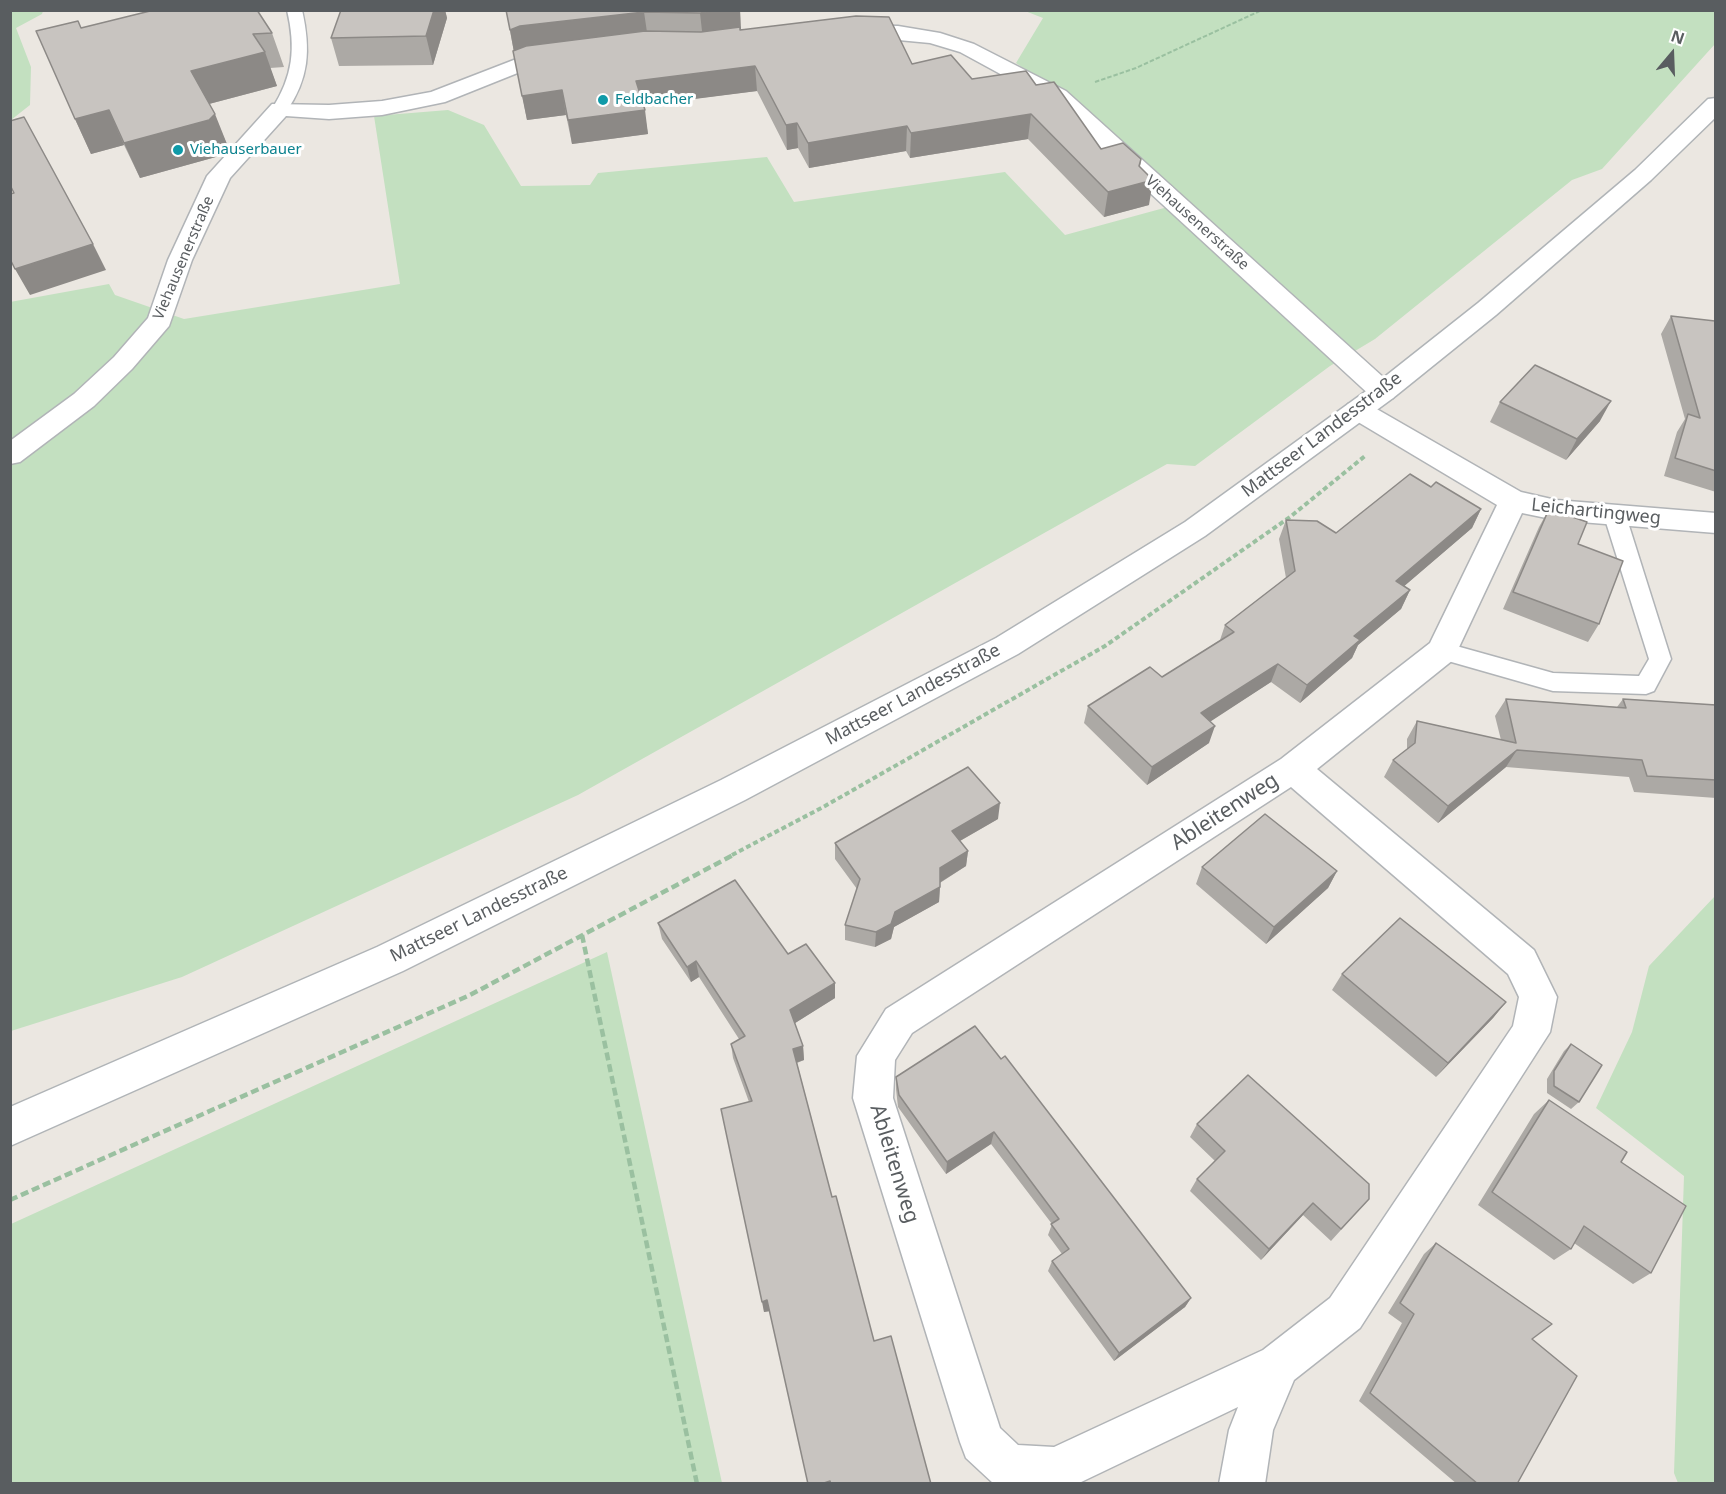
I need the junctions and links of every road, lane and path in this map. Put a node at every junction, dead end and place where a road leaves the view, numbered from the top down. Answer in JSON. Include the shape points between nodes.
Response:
{"nodes":[{"id":1,"x":294,"y":10,"type":"edge"},
{"id":2,"x":1262,"y":10,"type":"edge"},
{"id":3,"x":832,"y":34,"type":"edge"},
{"id":4,"x":582,"y":54,"type":"edge"},
{"id":5,"x":1058,"y":96,"type":"junction"},
{"id":6,"x":1716,"y":104,"type":"edge"},
{"id":7,"x":280,"y":109,"type":"junction"},
{"id":8,"x":1370,"y":401,"type":"junction"},
{"id":9,"x":1394,"y":432,"type":"junction"},
{"id":10,"x":10,"y":455,"type":"edge"},
{"id":11,"x":1513,"y":501,"type":"junction"},
{"id":12,"x":1615,"y":516,"type":"junction"},
{"id":13,"x":1716,"y":523,"type":"edge"},
{"id":14,"x":1442,"y":651,"type":"junction"},
{"id":15,"x":1293,"y":769,"type":"junction"},
{"id":16,"x":582,"y":935,"type":"junction"},
{"id":17,"x":10,"y":1127,"type":"edge"},
{"id":18,"x":10,"y":1200,"type":"edge"},
{"id":19,"x":1278,"y":1365,"type":"junction"},
{"id":20,"x":697,"y":1484,"type":"edge"},
{"id":21,"x":1242,"y":1484,"type":"edge"}],
"edges":[{"from":1,"to":7,"type":"lane","via":[[301,44],[300,73]]},
{"from":2,"to":5,"type":"path","via":[[1136,68]]},
{"from":3,"to":5,"type":"street","name":"Viehausenerstraße","via":[[870,30],[933,37],[967,48]]},
{"from":4,"to":7,"type":"street","via":[[526,62],[437,97],[382,108],[329,112]]},
{"from":5,"to":8,"type":"street","name":"Viehausenerstraße"},
{"from":6,"to":8,"type":"street","name":"Mattseer Landesstraße","via":[[1617,198],[1487,309]]},
{"from":7,"to":10,"type":"street","name":"Viehausenerstraße","via":[[219,176],[180,260],[160,320],[84,400]]},
{"from":8,"to":9,"type":"street","name":"Leichartingweg"},
{"from":8,"to":17,"type":"street","name":"Mattseer Landesstraße","via":[[1195,529],[1007,646],[733,790],[390,959]]},
{"from":9,"to":11,"type":"street","name":"Leichartingweg"},
{"from":9,"to":16,"type":"path","via":[[1290,517],[1105,646],[825,806]]},
{"from":11,"to":12,"type":"street","name":"Leichartingweg"},
{"from":11,"to":14,"type":"street","name":"Ableitenweg"},
{"from":12,"to":13,"type":"street","name":"Leichartingweg"},
{"from":12,"to":14,"type":"lane","via":[[1660,658],[1646,685],[1553,682]]},
{"from":14,"to":15,"type":"street","name":"Ableitenweg"},
{"from":15,"to":19,"type":"street","name":"Ableitenweg","via":[[1521,962],[1539,997],[1531,1032],[1345,1313]]},
{"from":15,"to":19,"type":"street","name":"Ableitenweg","via":[[899,1021],[876,1056],[873,1098],[982,1442],[1009,1467],[1056,1470]]},
{"from":16,"to":18,"type":"path","via":[[470,995]]},
{"from":16,"to":20,"type":"path"},
{"from":19,"to":21,"type":"street","name":"Ableitenweg","via":[[1251,1430]]}]}
